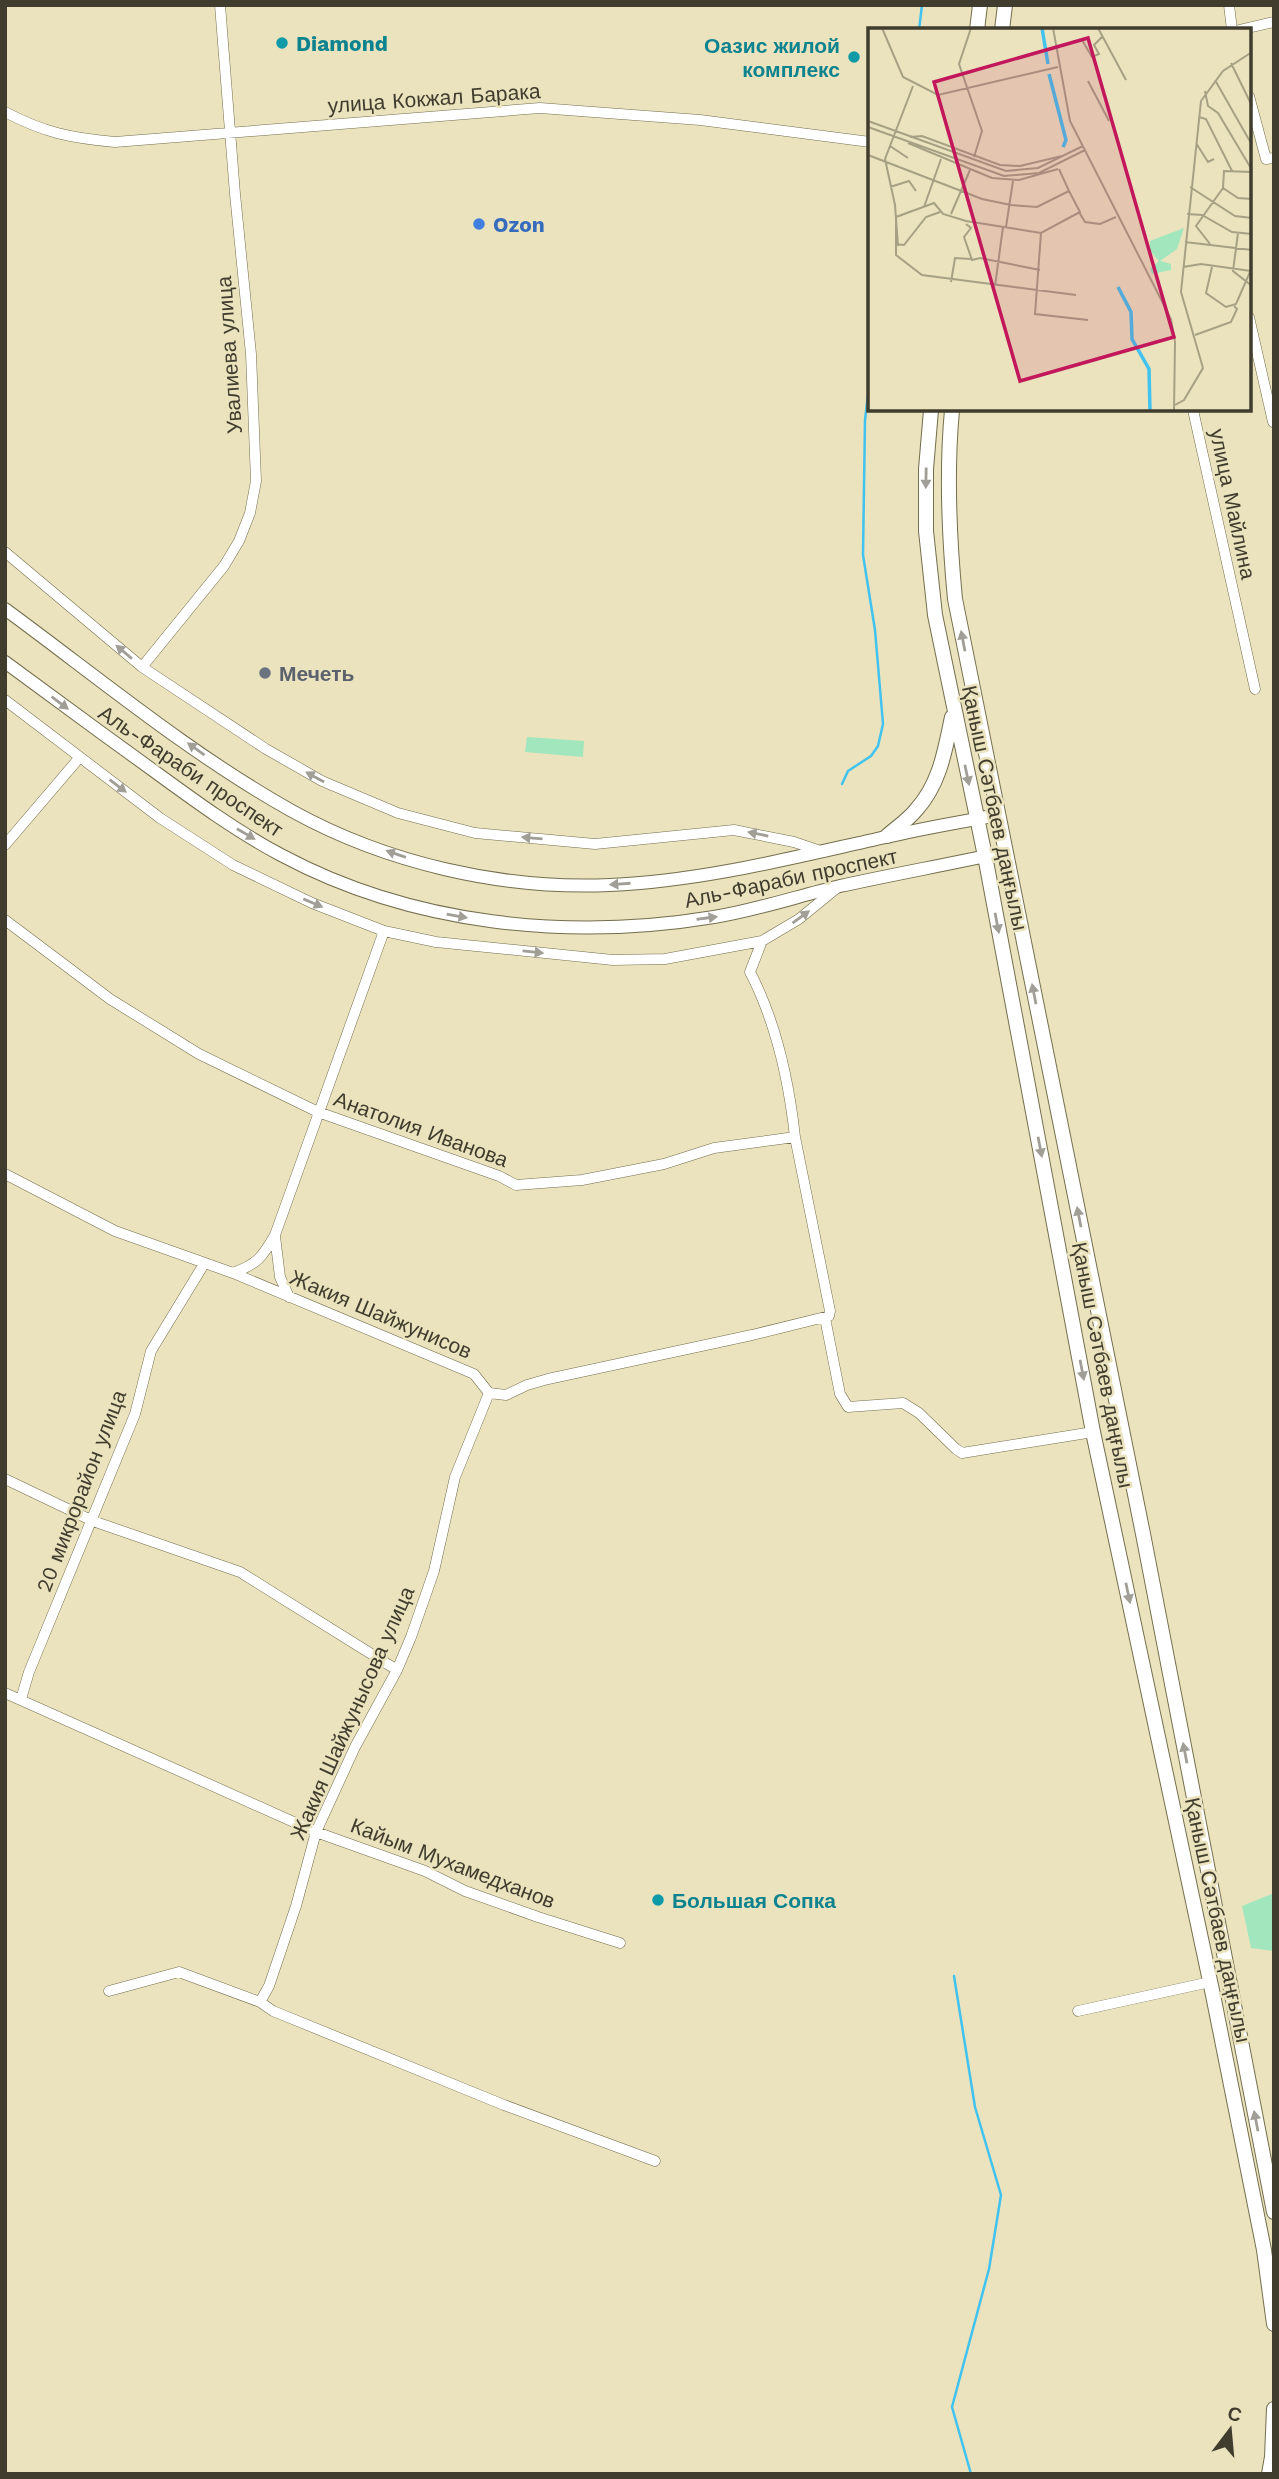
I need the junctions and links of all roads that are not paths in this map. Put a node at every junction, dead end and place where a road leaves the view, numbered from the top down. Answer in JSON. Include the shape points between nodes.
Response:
{"nodes":[{"id":1,"x":220,"y":5,"type":"edge"},
{"id":2,"x":980,"y":5,"type":"edge"},
{"id":3,"x":1005,"y":5,"type":"edge"},
{"id":4,"x":1229,"y":5,"type":"edge"},
{"id":5,"x":1274,"y":22,"type":"edge"},
{"id":6,"x":977,"y":28,"type":"edge"},
{"id":7,"x":1002,"y":28,"type":"edge"},
{"id":8,"x":1232,"y":28,"type":"edge"},
{"id":9,"x":1248,"y":28,"type":"edge"},
{"id":10,"x":1251,"y":103,"type":"edge"},
{"id":11,"x":5,"y":112,"type":"edge"},
{"id":12,"x":231,"y":134,"type":"junction"},
{"id":13,"x":868,"y":142,"type":"edge"},
{"id":14,"x":1274,"y":158,"type":"edge"},
{"id":15,"x":1251,"y":326,"type":"edge"},
{"id":16,"x":931,"y":411,"type":"edge"},
{"id":17,"x":951,"y":411,"type":"edge"},
{"id":18,"x":1193,"y":411,"type":"edge"},
{"id":19,"x":1273,"y":422,"type":"edge"},
{"id":20,"x":5,"y":552,"type":"edge"},
{"id":21,"x":5,"y":609,"type":"edge"},
{"id":22,"x":5,"y":662,"type":"edge"},
{"id":23,"x":142,"y":667,"type":"junction"},
{"id":24,"x":1255,"y":689,"type":"dead end"},
{"id":25,"x":5,"y":700,"type":"edge"},
{"id":26,"x":953,"y":712,"type":"junction"},
{"id":27,"x":80,"y":757,"type":"junction"},
{"id":28,"x":998,"y":815,"type":"junction"},
{"id":29,"x":976,"y":819,"type":"junction"},
{"id":30,"x":887,"y":836,"type":"junction"},
{"id":31,"x":5,"y":845,"type":"edge"},
{"id":32,"x":823,"y":852,"type":"junction"},
{"id":33,"x":1005,"y":852,"type":"junction"},
{"id":34,"x":985,"y":856,"type":"junction"},
{"id":35,"x":838,"y":887,"type":"junction"},
{"id":36,"x":5,"y":920,"type":"edge"},
{"id":37,"x":384,"y":931,"type":"junction"},
{"id":38,"x":762,"y":941,"type":"junction"},
{"id":39,"x":318,"y":1112,"type":"junction"},
{"id":40,"x":795,"y":1137,"type":"junction"},
{"id":41,"x":5,"y":1174,"type":"edge"},
{"id":42,"x":275,"y":1235,"type":"junction"},
{"id":43,"x":204,"y":1264,"type":"junction"},
{"id":44,"x":233,"y":1273,"type":"junction"},
{"id":45,"x":289,"y":1297,"type":"junction"},
{"id":46,"x":827,"y":1317,"type":"junction"},
{"id":47,"x":489,"y":1393,"type":"junction"},
{"id":48,"x":1093,"y":1432,"type":"junction"},
{"id":49,"x":5,"y":1479,"type":"edge"},
{"id":50,"x":93,"y":1521,"type":"junction"},
{"id":51,"x":397,"y":1670,"type":"junction"},
{"id":52,"x":5,"y":1693,"type":"edge"},
{"id":53,"x":22,"y":1699,"type":"junction"},
{"id":54,"x":316,"y":1832,"type":"junction"},
{"id":55,"x":620,"y":1943,"type":"dead end"},
{"id":56,"x":1210,"y":1982,"type":"junction"},
{"id":57,"x":109,"y":1991,"type":"dead end"},
{"id":58,"x":260,"y":2002,"type":"junction"},
{"id":59,"x":1078,"y":2011,"type":"dead end"},
{"id":60,"x":655,"y":2161,"type":"dead end"},
{"id":61,"x":1274,"y":2212,"type":"edge"},
{"id":62,"x":1274,"y":2324,"type":"edge"},
{"id":63,"x":1274,"y":2409,"type":"edge"},
{"id":64,"x":1269,"y":2474,"type":"edge"}],
"edges":[{"from":1,"to":12,"type":"street","name":"Увалиева улица"},
{"from":2,"to":6,"type":"main road"},
{"from":3,"to":7,"type":"main road"},
{"from":4,"to":8,"type":"street"},
{"from":5,"to":9,"type":"street"},
{"from":10,"to":14,"type":"street","via":[[1266,159]]},
{"from":11,"to":12,"type":"street","name":"улица Кокжал Барака","via":[[36,128],[94,141]]},
{"from":12,"to":13,"type":"street","name":"улица Кокжал Барака","via":[[540,108],[700,120]]},
{"from":12,"to":23,"type":"street","name":"Увалиева улица","via":[[251,354],[256,481],[250,513],[234,549]]},
{"from":15,"to":19,"type":"street"},
{"from":16,"to":26,"type":"main road","name":"Қаныш Сәтбаев даңғылы","one_way":true,"via":[[926,531],[934,615]]},
{"from":28,"to":17,"type":"main road","name":"Қаныш Сәтбаев даңғылы","one_way":true,"via":[[955,600],[948,521]]},
{"from":18,"to":24,"type":"street","name":"улица Майлина"},
{"from":23,"to":20,"type":"street","one_way":true},
{"from":32,"to":21,"type":"street","name":"Аль-Фараби проспект","one_way":true,"via":[[670,880],[608,885],[546,884],[412,860],[295,813],[240,780]]},
{"from":22,"to":35,"type":"street","name":"Аль-Фараби проспект","one_way":true,"via":[[225,822],[282,856],[386,899],[489,921],[604,928],[713,917]]},
{"from":32,"to":23,"type":"street","one_way":true,"via":[[734,830],[594,844],[475,833],[432,823],[322,781]]},
{"from":25,"to":27,"type":"street"},
{"from":26,"to":29,"type":"main road","name":"Қаныш Сәтбаев даңғылы","one_way":true},
{"from":26,"to":30,"type":"main road","via":[[932,789],[916,811]]},
{"from":27,"to":31,"type":"street"},
{"from":27,"to":37,"type":"street","one_way":true,"via":[[160,818],[233,865]]},
{"from":28,"to":29,"type":"street","name":"Аль-Фараби проспект"},
{"from":28,"to":33,"type":"main road","name":"Қаныш Сәтбаев даңғылы"},
{"from":29,"to":30,"type":"street","name":"Аль-Фараби проспект"},
{"from":29,"to":34,"type":"main road","name":"Қаныш Сәтбаев даңғылы"},
{"from":30,"to":32,"type":"street","name":"Аль-Фараби проспект"},
{"from":33,"to":34,"type":"street","name":"Аль-Фараби проспект"},
{"from":61,"to":33,"type":"main road","name":"Қаныш Сәтбаев даңғылы","one_way":true},
{"from":34,"to":35,"type":"street","name":"Аль-Фараби проспект"},
{"from":34,"to":48,"type":"main road","name":"Қаныш Сәтбаев даңғылы","one_way":true},
{"from":38,"to":35,"type":"street","one_way":true},
{"from":36,"to":39,"type":"street","name":"Анатолия Иванова","via":[[110,999],[188,1047]]},
{"from":37,"to":38,"type":"street","one_way":true,"via":[[436,942],[612,960],[665,959]]},
{"from":37,"to":39,"type":"street"},
{"from":38,"to":40,"type":"street","via":[[750,972],[785,1071]]},
{"from":39,"to":40,"type":"street","name":"Анатолия Иванова","via":[[516,1185],[582,1180],[664,1164],[714,1148]]},
{"from":39,"to":42,"type":"street"},
{"from":40,"to":46,"type":"street"},
{"from":41,"to":43,"type":"street","name":"Жакия Шайжунисов","via":[[115,1231]]},
{"from":42,"to":44,"type":"street","via":[[253,1266]]},
{"from":42,"to":45,"type":"street","via":[[280,1277]]},
{"from":43,"to":44,"type":"street","name":"Жакия Шайжунисов"},
{"from":43,"to":50,"type":"street","name":"20 микрорайон улица","via":[[151,1351],[135,1414]]},
{"from":44,"to":45,"type":"street","name":"Жакия Шайжунисов"},
{"from":45,"to":47,"type":"street","name":"Жакия Шайжунисов","via":[[474,1374]]},
{"from":46,"to":47,"type":"street","via":[[548,1379],[506,1395]]},
{"from":46,"to":48,"type":"street","via":[[840,1394],[848,1406],[903,1403],[962,1453]]},
{"from":47,"to":51,"type":"street","name":"Жакия Шайжунысова улица","via":[[455,1477],[434,1572]]},
{"from":48,"to":56,"type":"main road","name":"Қаныш Сәтбаев даңғылы","one_way":true},
{"from":49,"to":50,"type":"street"},
{"from":50,"to":51,"type":"street","via":[[240,1572]]},
{"from":50,"to":53,"type":"street","name":"20 микрорайон улица","via":[[29,1672]]},
{"from":51,"to":54,"type":"street","name":"Жакия Шайжунысова улица"},
{"from":52,"to":53,"type":"street","name":"Кайым Мухамедханов"},
{"from":53,"to":54,"type":"street","name":"Кайым Мухамедханов"},
{"from":54,"to":55,"type":"street","name":"Кайым Мухамедханов","via":[[425,1871],[465,1891]]},
{"from":54,"to":58,"type":"street","name":"Жакия Шайжунысова улица","via":[[296,1906]]},
{"from":56,"to":59,"type":"street"},
{"from":56,"to":62,"type":"main road","name":"Қаныш Сәтбаев даңғылы","via":[[1264,2249]]},
{"from":57,"to":58,"type":"street","via":[[179,1972]]},
{"from":58,"to":60,"type":"street","via":[[504,2105]]},
{"from":63,"to":64,"type":"main road"}]}
